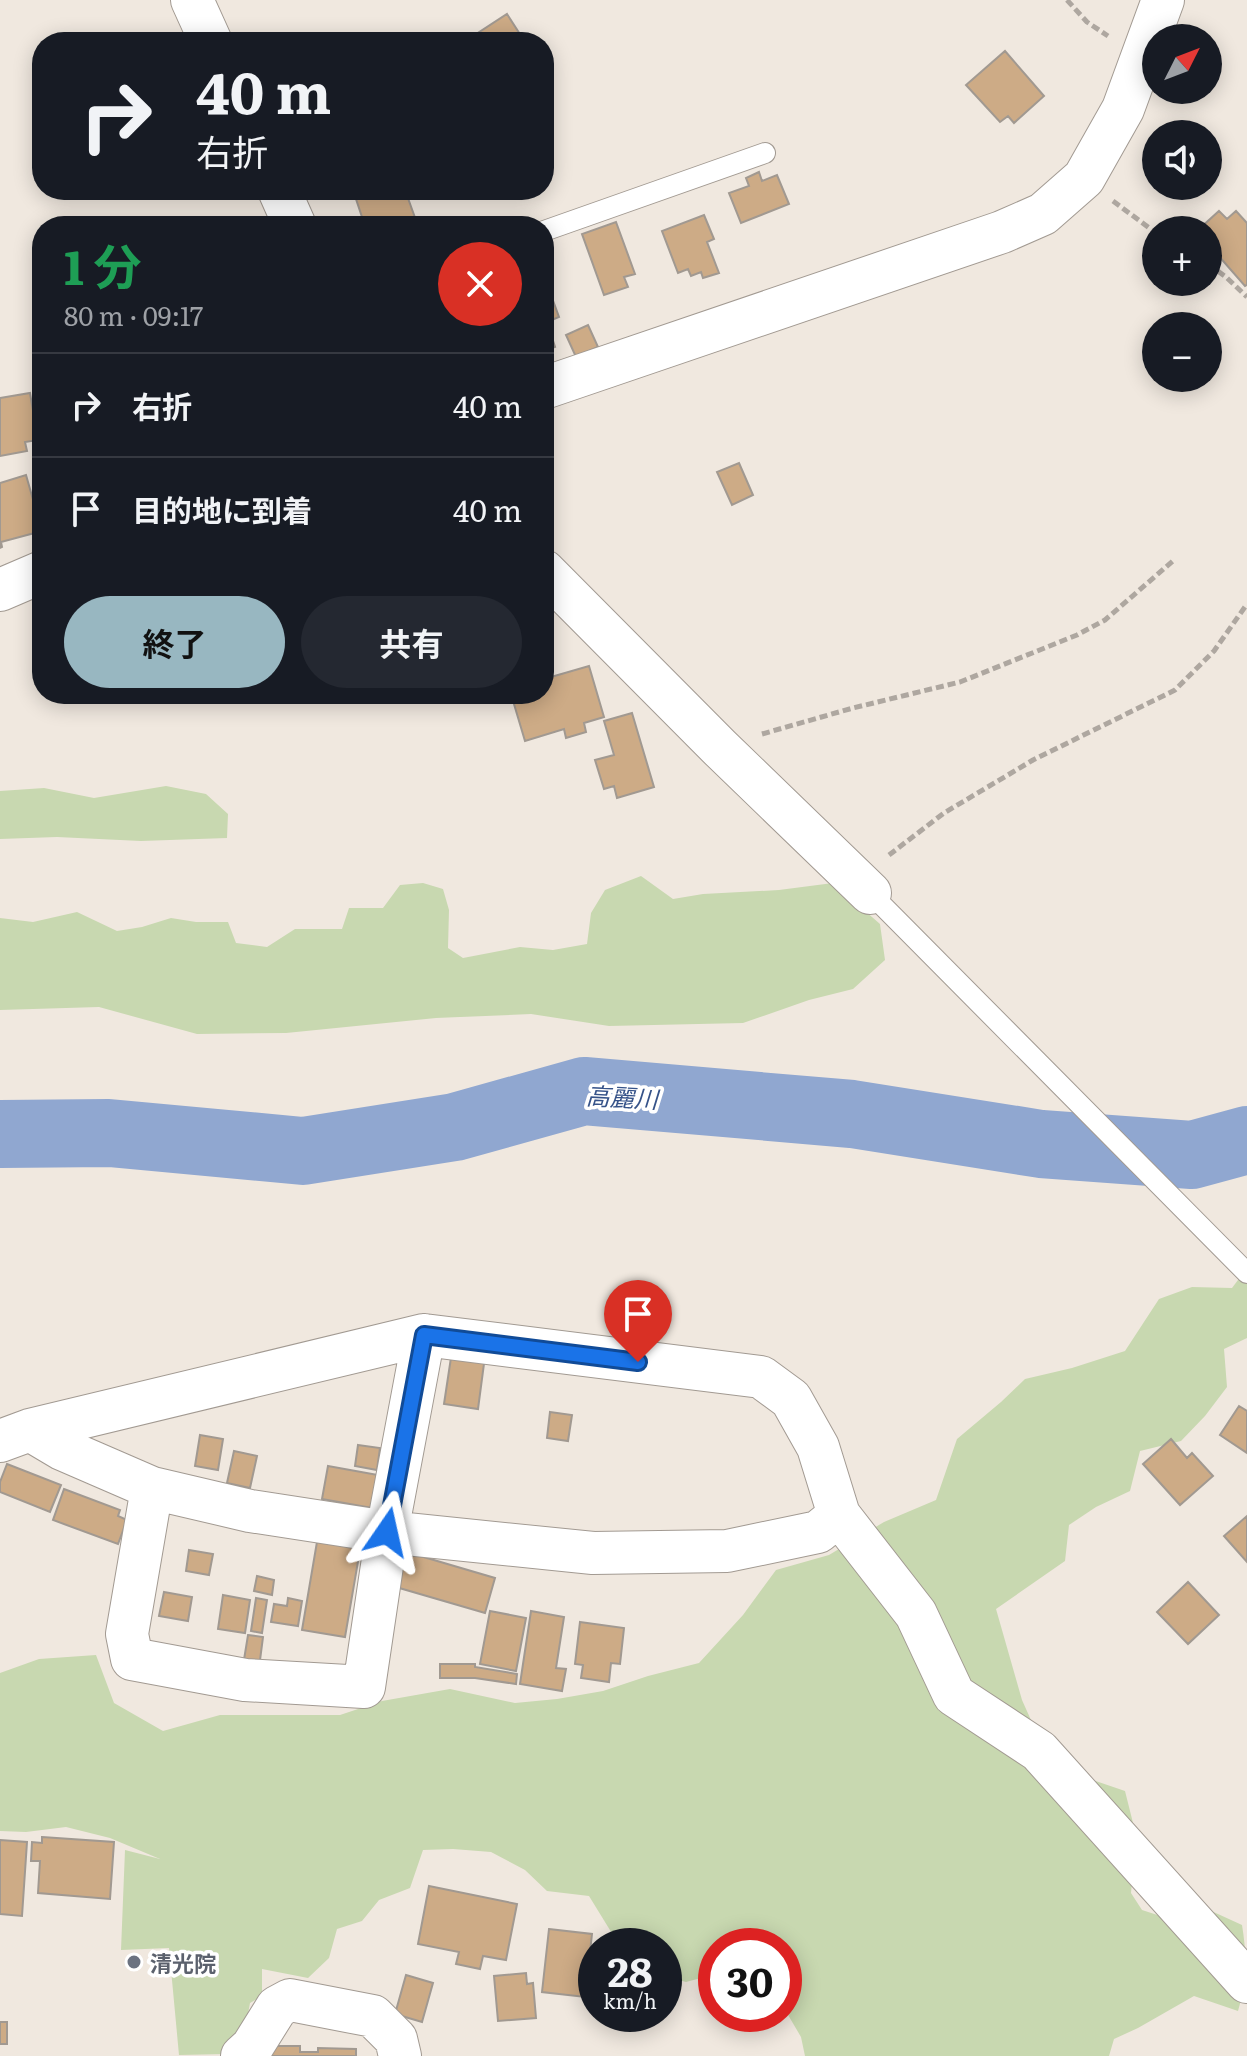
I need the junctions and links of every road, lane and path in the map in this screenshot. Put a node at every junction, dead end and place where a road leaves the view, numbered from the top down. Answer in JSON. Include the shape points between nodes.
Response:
{"nodes":[{"id":1,"x":192,"y":0,"type":"edge"},
{"id":2,"x":1067,"y":0,"type":"edge"},
{"id":3,"x":1163,"y":0,"type":"edge"},
{"id":4,"x":206,"y":32,"type":"edge"},
{"id":5,"x":1141,"y":60,"type":"junction"},
{"id":6,"x":765,"y":153,"type":"dead end"},
{"id":7,"x":1084,"y":178,"type":"junction"},
{"id":8,"x":1142,"y":222,"type":"edge"},
{"id":9,"x":554,"y":227,"type":"edge"},
{"id":10,"x":1222,"y":274,"type":"edge"},
{"id":11,"x":1247,"y":297,"type":"edge"},
{"id":12,"x":554,"y":385,"type":"edge"},
{"id":13,"x":1174,"y":560,"type":"dead end"},
{"id":14,"x":32,"y":576,"type":"edge"},
{"id":15,"x":554,"y":581,"type":"edge"},
{"id":16,"x":0,"y":590,"type":"edge"},
{"id":17,"x":1247,"y":604,"type":"edge"},
{"id":18,"x":719,"y":747,"type":"junction"},
{"id":19,"x":863,"y":887,"type":"junction"},
{"id":20,"x":1247,"y":1273,"type":"edge"},
{"id":21,"x":424,"y":1335,"type":"junction"},
{"id":22,"x":15,"y":1435,"type":"edge"},
{"id":23,"x":152,"y":1488,"type":"junction"},
{"id":24,"x":839,"y":1515,"type":"junction"},
{"id":25,"x":387,"y":1532,"type":"junction"},
{"id":26,"x":1247,"y":1982,"type":"edge"},
{"id":27,"x":242,"y":2056,"type":"edge"},
{"id":28,"x":400,"y":2056,"type":"edge"}],
"edges":[{"from":1,"to":4,"type":"street"},
{"from":2,"to":5,"type":"path","via":[[1087,22]]},
{"from":3,"to":5,"type":"street"},
{"from":5,"to":7,"type":"street","via":[[1123,109]]},
{"from":6,"to":9,"type":"lane"},
{"from":7,"to":8,"type":"path"},
{"from":7,"to":12,"type":"street","via":[[1043,214],[1002,232]]},
{"from":10,"to":11,"type":"path"},
{"from":13,"to":18,"type":"path","via":[[1105,620],[1077,635],[960,682]]},
{"from":14,"to":16,"type":"street"},
{"from":15,"to":18,"type":"street"},
{"from":17,"to":19,"type":"path","via":[[1214,651],[1175,690],[1033,760],[944,813]]},
{"from":18,"to":19,"type":"street"},
{"from":19,"to":20,"type":"lane"},
{"from":21,"to":22,"type":"street"},
{"from":21,"to":24,"type":"street","via":[[761,1377],[791,1399],[818,1447]]},
{"from":21,"to":25,"type":"street"},
{"from":22,"to":23,"type":"street"},
{"from":23,"to":25,"type":"street","via":[[250,1511]]},
{"from":23,"to":25,"type":"street","via":[[127,1634],[132,1659],[245,1680],[364,1687]]},
{"from":24,"to":25,"type":"street","via":[[818,1532],[727,1551],[593,1553]]},
{"from":24,"to":26,"type":"street","via":[[916,1614],[954,1695],[1039,1751]]},
{"from":27,"to":28,"type":"street","via":[[277,2007],[290,2000],[373,2016],[396,2039]]}]}
